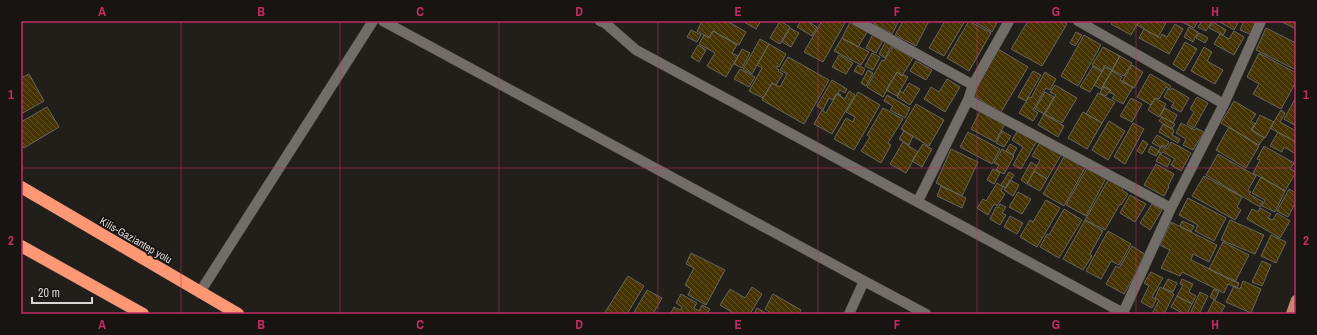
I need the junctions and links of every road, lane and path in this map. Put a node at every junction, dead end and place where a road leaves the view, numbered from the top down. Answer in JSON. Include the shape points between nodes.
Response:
{"nodes":[{"id":1,"x":373,"y":21,"type":"edge"},
{"id":2,"x":383,"y":21,"type":"edge"},
{"id":3,"x":600,"y":21,"type":"edge"},
{"id":4,"x":1009,"y":21,"type":"edge"},
{"id":5,"x":1078,"y":21,"type":"edge"},
{"id":6,"x":1261,"y":21,"type":"edge"},
{"id":7,"x":863,"y":23,"type":"edge"},
{"id":8,"x":973,"y":85,"type":"junction"},
{"id":9,"x":968,"y":100,"type":"junction"},
{"id":10,"x":1224,"y":104,"type":"junction"},
{"id":11,"x":21,"y":187,"type":"edge"},
{"id":12,"x":918,"y":201,"type":"junction"},
{"id":13,"x":1171,"y":208,"type":"junction"},
{"id":14,"x":21,"y":246,"type":"edge"},
{"id":15,"x":864,"y":281,"type":"junction"},
{"id":16,"x":200,"y":292,"type":"junction"},
{"id":17,"x":1296,"y":300,"type":"edge"},
{"id":18,"x":144,"y":314,"type":"edge"},
{"id":19,"x":238,"y":314,"type":"edge"},
{"id":20,"x":849,"y":314,"type":"edge"},
{"id":21,"x":926,"y":314,"type":"edge"},
{"id":22,"x":1124,"y":314,"type":"edge"},
{"id":23,"x":1291,"y":314,"type":"edge"}],
"edges":[{"from":1,"to":16,"type":"street"},
{"from":2,"to":15,"type":"street"},
{"from":3,"to":12,"type":"street","via":[[636,50]]},
{"from":4,"to":8,"type":"street"},
{"from":5,"to":10,"type":"street"},
{"from":6,"to":10,"type":"street"},
{"from":7,"to":8,"type":"street"},
{"from":8,"to":9,"type":"street"},
{"from":9,"to":12,"type":"street"},
{"from":9,"to":13,"type":"street"},
{"from":10,"to":13,"type":"street"},
{"from":11,"to":16,"type":"highway","name":"Kilis-Gaziantep yolu"},
{"from":12,"to":22,"type":"street"},
{"from":13,"to":22,"type":"street"},
{"from":14,"to":18,"type":"highway"},
{"from":15,"to":20,"type":"street"},
{"from":15,"to":21,"type":"street"},
{"from":16,"to":19,"type":"highway","name":"Kilis-Gaziantep yolu"},
{"from":17,"to":23,"type":"main road"}]}
